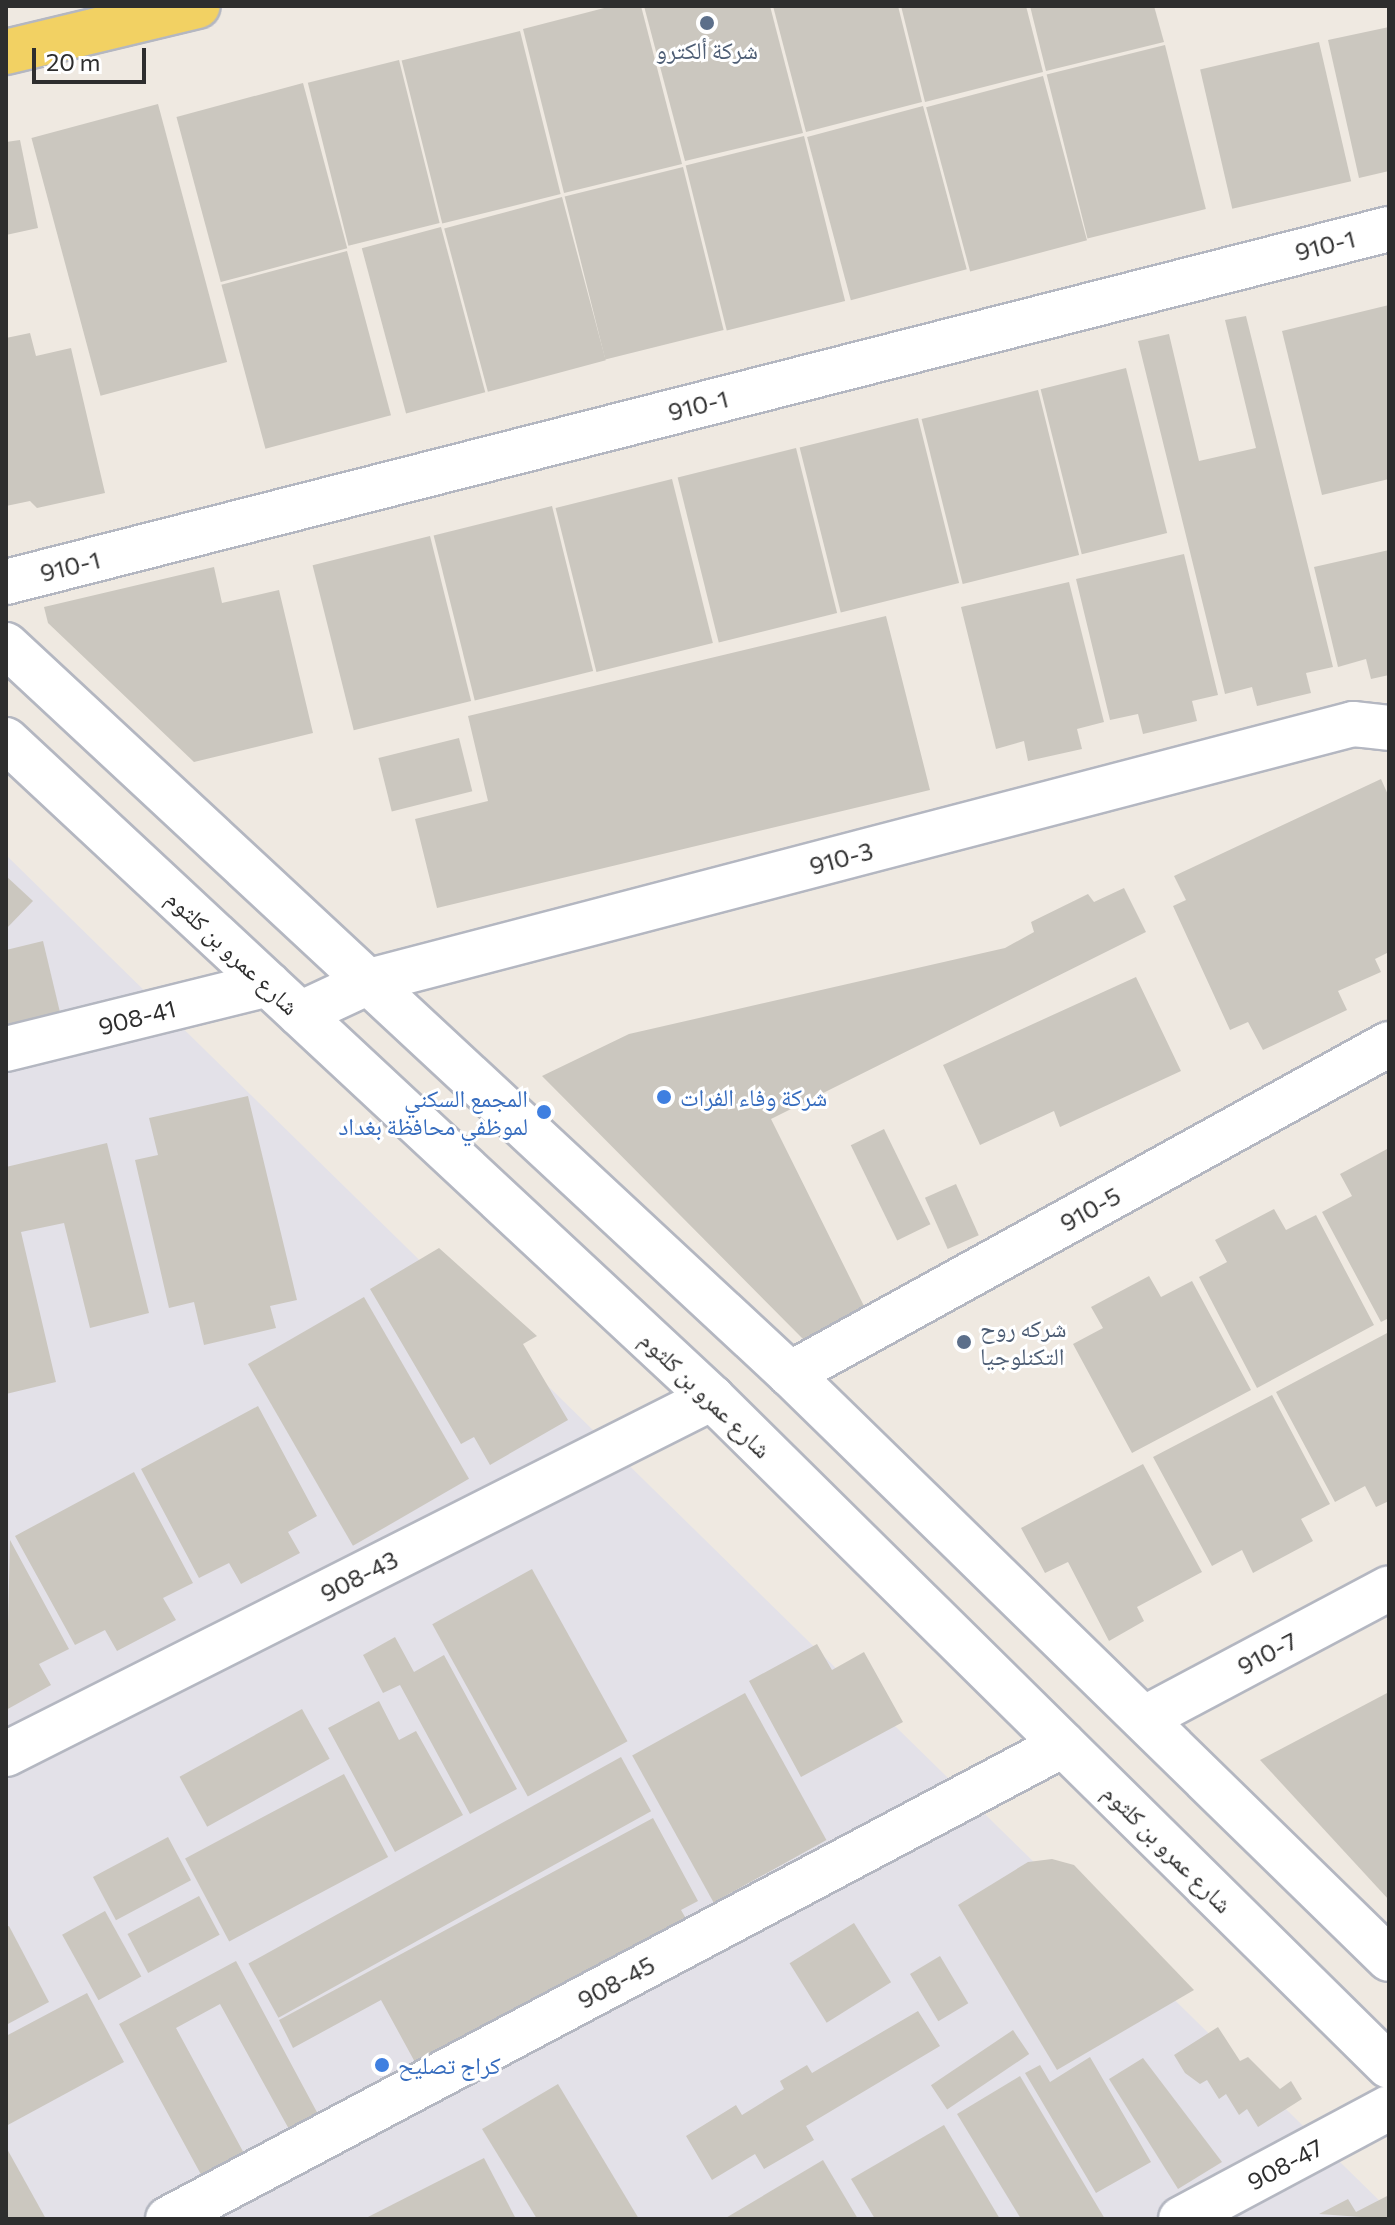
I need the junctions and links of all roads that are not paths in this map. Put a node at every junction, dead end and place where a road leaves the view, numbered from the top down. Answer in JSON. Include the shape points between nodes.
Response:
{"nodes":[{"id":1,"x":198,"y":6,"type":"edge"},
{"id":2,"x":6,"y":52,"type":"edge"},
{"id":3,"x":1389,"y":229,"type":"edge"},
{"id":4,"x":6,"y":582,"type":"edge"},
{"id":5,"x":6,"y":645,"type":"edge"},
{"id":6,"x":1389,"y":728,"type":"edge"},
{"id":7,"x":6,"y":740,"type":"edge"},
{"id":8,"x":373,"y":980,"type":"junction"},
{"id":9,"x":268,"y":984,"type":"junction"},
{"id":10,"x":300,"y":1014,"type":"junction"},
{"id":11,"x":1389,"y":1044,"type":"edge"},
{"id":12,"x":6,"y":1049,"type":"edge"},
{"id":13,"x":790,"y":1374,"type":"junction"},
{"id":14,"x":712,"y":1398,"type":"junction"},
{"id":15,"x":1389,"y":1588,"type":"edge"},
{"id":16,"x":1145,"y":1718,"type":"junction"},
{"id":17,"x":1063,"y":1745,"type":"junction"},
{"id":18,"x":6,"y":1754,"type":"edge"},
{"id":19,"x":1389,"y":1959,"type":"edge"},
{"id":20,"x":1389,"y":2066,"type":"edge"},
{"id":21,"x":1389,"y":2108,"type":"edge"},
{"id":22,"x":168,"y":2219,"type":"edge"},
{"id":23,"x":1181,"y":2219,"type":"edge"}],
"edges":[{"from":1,"to":2,"type":"main road"},
{"from":3,"to":4,"type":"street","name":"910-1"},
{"from":5,"to":8,"type":"street"},
{"from":6,"to":8,"type":"street","name":"910-3","via":[[1353,724]]},
{"from":7,"to":9,"type":"street","name":"شارع عمرو بن كلثوم"},
{"from":8,"to":10,"type":"street","name":"910-3"},
{"from":8,"to":13,"type":"street"},
{"from":9,"to":10,"type":"street","name":"شارع عمرو بن كلثوم"},
{"from":9,"to":12,"type":"street","name":"908-41"},
{"from":10,"to":14,"type":"street","name":"شارع عمرو بن كلثوم"},
{"from":11,"to":13,"type":"street","name":"910-5"},
{"from":13,"to":16,"type":"street"},
{"from":14,"to":17,"type":"street","name":"شارع عمرو بن كلثوم"},
{"from":14,"to":18,"type":"street","name":"908-43"},
{"from":15,"to":16,"type":"street","name":"910-7"},
{"from":16,"to":19,"type":"street"},
{"from":17,"to":20,"type":"street","name":"شارع عمرو بن كلثوم"},
{"from":17,"to":22,"type":"street","name":"908-45"},
{"from":21,"to":23,"type":"street","name":"908-47"}]}
